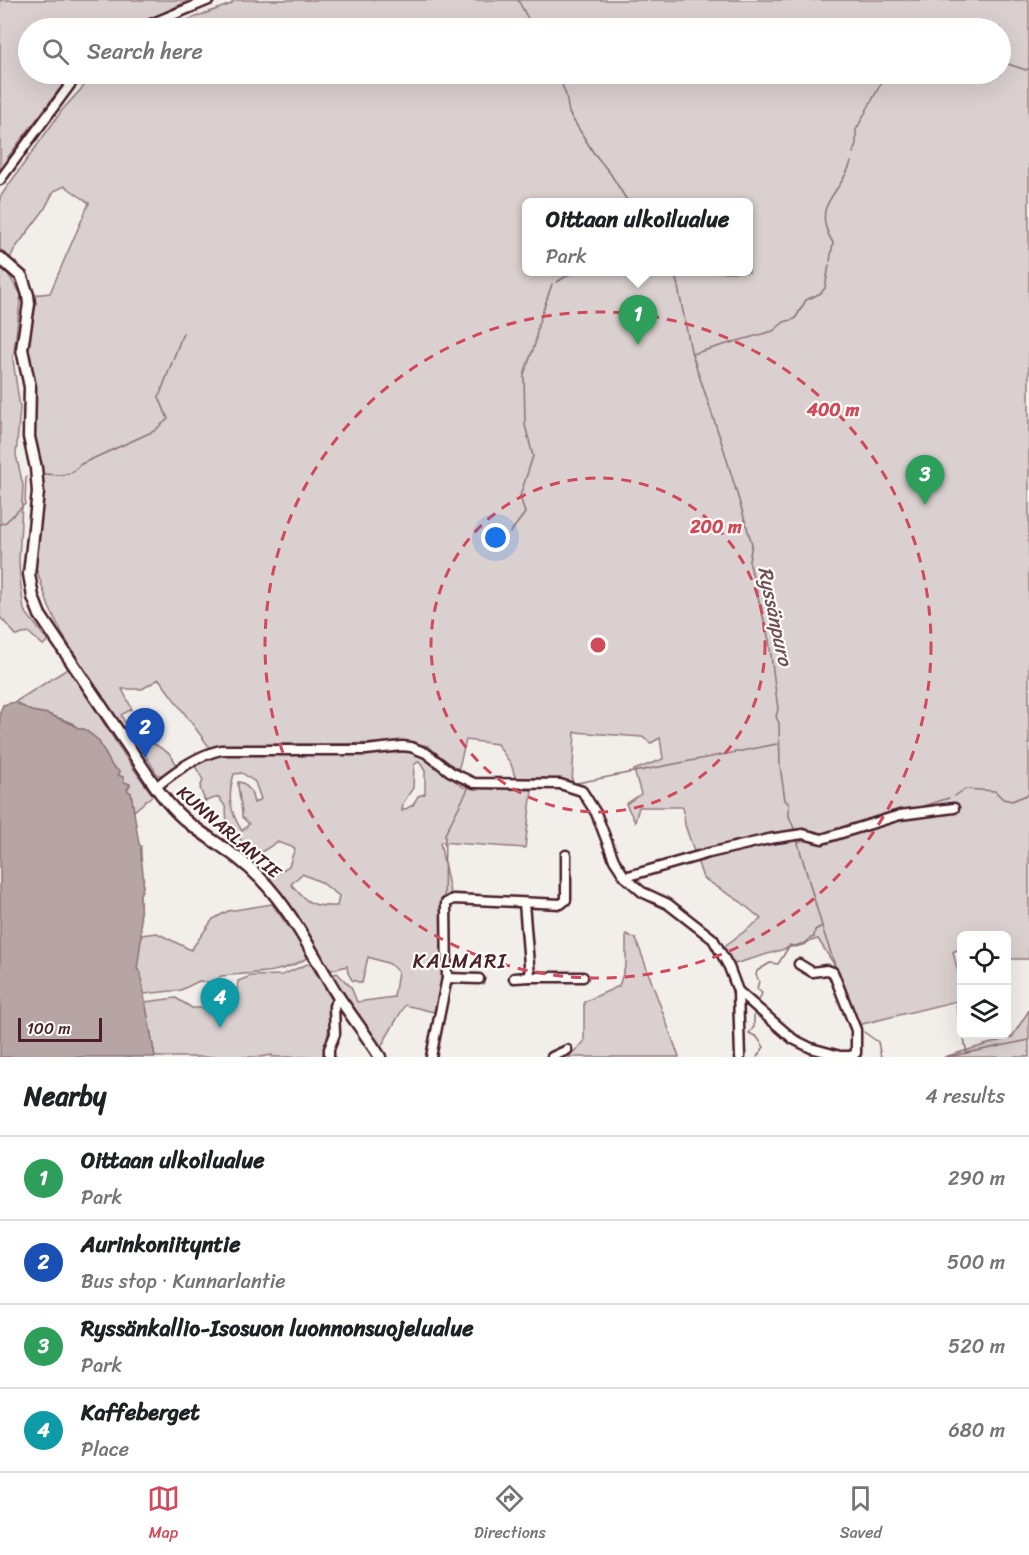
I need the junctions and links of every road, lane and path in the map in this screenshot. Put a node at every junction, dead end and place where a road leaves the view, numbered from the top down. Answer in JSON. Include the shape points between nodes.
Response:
{"nodes":[{"id":1,"x":209,"y":0,"type":"edge"},
{"id":2,"x":165,"y":18,"type":"edge"},
{"id":3,"x":71,"y":84,"type":"edge"},
{"id":4,"x":0,"y":180,"type":"edge"},
{"id":5,"x":0,"y":258,"type":"edge"},
{"id":6,"x":156,"y":787,"type":"junction"},
{"id":7,"x":954,"y":808,"type":"dead end"},
{"id":8,"x":566,"y":855,"type":"dead end"},
{"id":9,"x":625,"y":877,"type":"junction"},
{"id":10,"x":524,"y":903,"type":"junction"},
{"id":11,"x":799,"y":964,"type":"dead end"},
{"id":12,"x":530,"y":977,"type":"junction"},
{"id":13,"x":583,"y":977,"type":"dead end"},
{"id":14,"x":447,"y":978,"type":"junction"},
{"id":15,"x":514,"y":978,"type":"dead end"},
{"id":16,"x":479,"y":979,"type":"dead end"},
{"id":17,"x":738,"y":991,"type":"junction"},
{"id":18,"x":339,"y":998,"type":"junction"},
{"id":19,"x":567,"y":1050,"type":"dead end"},
{"id":20,"x":329,"y":1057,"type":"edge"},
{"id":21,"x":380,"y":1057,"type":"edge"},
{"id":22,"x":431,"y":1057,"type":"edge"},
{"id":23,"x":552,"y":1057,"type":"edge"},
{"id":24,"x":740,"y":1057,"type":"edge"}],
"edges":[{"from":1,"to":2,"type":"street"},
{"from":3,"to":4,"type":"street"},
{"from":5,"to":6,"type":"main road","name":"KUNNARLANTIE","via":[[22,277],[29,304],[22,349],[30,387],[28,436],[38,480],[29,565],[33,597],[48,627]]},
{"from":6,"to":9,"type":"street","via":[[192,761],[221,750],[366,750],[402,746],[418,749],[474,783],[560,784],[582,791]]},
{"from":6,"to":18,"type":"main road","name":"KUNNARLANTIE","via":[[194,828],[231,852],[271,890],[298,926]]},
{"from":7,"to":9,"type":"street","via":[[900,815],[822,839],[803,834],[769,839]]},
{"from":8,"to":10,"type":"street","via":[[566,900],[561,904]]},
{"from":9,"to":17,"type":"street","via":[[713,939]]},
{"from":10,"to":12,"type":"street"},
{"from":10,"to":14,"type":"street","via":[[453,899],[446,903]]},
{"from":11,"to":17,"type":"street","via":[[812,972],[833,972],[856,1030],[856,1053],[840,1056],[793,1039]]},
{"from":12,"to":13,"type":"street"},
{"from":12,"to":15,"type":"street"},
{"from":14,"to":16,"type":"street"},
{"from":14,"to":22,"type":"street"},
{"from":17,"to":24,"type":"street"},
{"from":18,"to":20,"type":"street","via":[[334,1006],[335,1034]]},
{"from":18,"to":21,"type":"main road","name":"KUNNARLANTIE"},
{"from":19,"to":23,"type":"street"}]}
